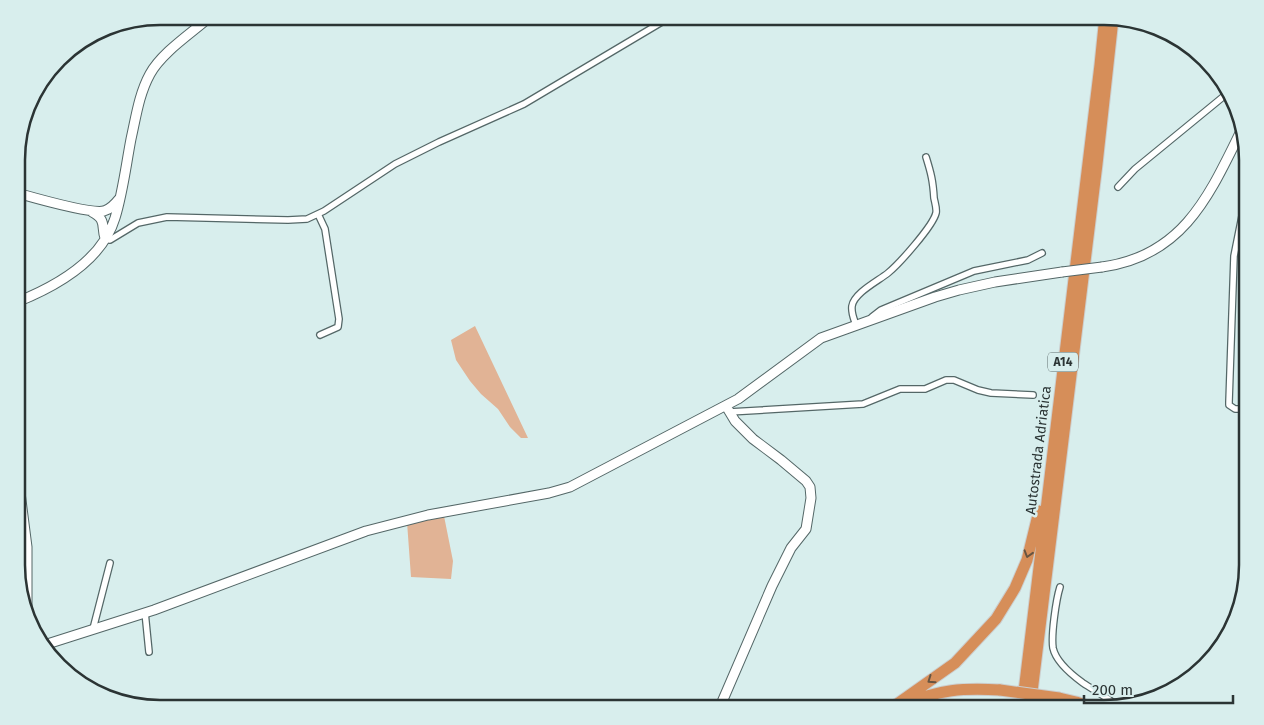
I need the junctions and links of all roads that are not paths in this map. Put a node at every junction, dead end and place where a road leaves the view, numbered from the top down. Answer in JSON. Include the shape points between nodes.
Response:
{"nodes":[{"id":1,"x":201,"y":25,"type":"edge"},
{"id":2,"x":657,"y":25,"type":"edge"},
{"id":3,"x":1104,"y":25,"type":"edge"},
{"id":4,"x":1112,"y":25,"type":"edge"},
{"id":5,"x":1224,"y":97,"type":"edge"},
{"id":6,"x":1237,"y":139,"type":"edge"},
{"id":7,"x":926,"y":157,"type":"dead end"},
{"id":8,"x":1118,"y":186,"type":"dead end"},
{"id":9,"x":25,"y":195,"type":"edge"},
{"id":10,"x":120,"y":199,"type":"junction"},
{"id":11,"x":96,"y":213,"type":"junction"},
{"id":12,"x":318,"y":214,"type":"junction"},
{"id":13,"x":114,"y":220,"type":"junction"},
{"id":14,"x":1239,"y":231,"type":"edge"},
{"id":15,"x":105,"y":239,"type":"junction"},
{"id":16,"x":1042,"y":253,"type":"dead end"},
{"id":17,"x":25,"y":298,"type":"edge"},
{"id":18,"x":866,"y":321,"type":"junction"},
{"id":19,"x":856,"y":325,"type":"junction"},
{"id":20,"x":320,"y":335,"type":"dead end"},
{"id":21,"x":1062,"y":368,"type":"junction"},
{"id":22,"x":1032,"y":395,"type":"dead end"},
{"id":23,"x":727,"y":409,"type":"junction"},
{"id":24,"x":1239,"y":409,"type":"edge"},
{"id":25,"x":25,"y":531,"type":"edge"},
{"id":26,"x":110,"y":562,"type":"dead end"},
{"id":27,"x":1060,"y":587,"type":"dead end"},
{"id":28,"x":27,"y":589,"type":"edge"},
{"id":29,"x":146,"y":612,"type":"junction"},
{"id":30,"x":1042,"y":618,"type":"junction"},
{"id":31,"x":93,"y":629,"type":"junction"},
{"id":32,"x":50,"y":643,"type":"edge"},
{"id":33,"x":149,"y":652,"type":"dead end"},
{"id":34,"x":722,"y":700,"type":"edge"},
{"id":35,"x":902,"y":700,"type":"edge"},
{"id":36,"x":915,"y":700,"type":"edge"},
{"id":37,"x":1023,"y":700,"type":"edge"},
{"id":38,"x":1031,"y":700,"type":"edge"},
{"id":39,"x":1036,"y":700,"type":"edge"},
{"id":40,"x":1068,"y":700,"type":"edge"},
{"id":41,"x":1109,"y":700,"type":"edge"}],
"edges":[{"from":1,"to":10,"type":"street","via":[[165,56],[150,74],[138,108]]},
{"from":2,"to":12,"type":"street","via":[[524,104],[395,164]]},
{"from":3,"to":21,"type":"highway","name":"Autostrada Adriatica","number":"A14"},
{"from":4,"to":30,"type":"highway","name":"Autostrada Adriatica","number":"A14"},
{"from":5,"to":8,"type":"street"},
{"from":6,"to":18,"type":"street","bridge":true,"via":[[1208,195],[1190,220],[1150,252],[1130,261],[1102,267],[959,290]]},
{"from":7,"to":19,"type":"street","via":[[933,177],[936,213],[930,226],[895,266],[858,296],[852,305]]},
{"from":9,"to":11,"type":"street"},
{"from":10,"to":11,"type":"street","via":[[109,209]]},
{"from":10,"to":13,"type":"street"},
{"from":11,"to":13,"type":"street","via":[[109,213]]},
{"from":11,"to":15,"type":"street","via":[[102,220]]},
{"from":12,"to":15,"type":"street","via":[[298,220],[167,216],[146,220],[110,240]]},
{"from":12,"to":20,"type":"street","via":[[325,229],[339,319],[335,330]]},
{"from":13,"to":15,"type":"street"},
{"from":14,"to":24,"type":"street","via":[[1234,256],[1229,405]]},
{"from":15,"to":17,"type":"street","via":[[66,278]]},
{"from":16,"to":18,"type":"street","via":[[1028,260],[974,272],[881,310]]},
{"from":18,"to":19,"type":"street"},
{"from":19,"to":23,"type":"street","via":[[815,341]]},
{"from":21,"to":35,"type":"highway","one_way":true,"via":[[1040,506],[1027,560],[1015,588],[996,619],[955,663]]},
{"from":21,"to":37,"type":"highway","name":"Autostrada Adriatica","number":"A14"},
{"from":22,"to":23,"type":"street","via":[[991,394],[946,380],[925,389],[900,389],[863,404]]},
{"from":23,"to":29,"type":"street","via":[[570,487],[428,515],[366,531]]},
{"from":23,"to":34,"type":"street","via":[[752,439],[806,481],[811,498],[806,529],[772,586]]},
{"from":25,"to":28,"type":"street"},
{"from":26,"to":31,"type":"street"},
{"from":27,"to":41,"type":"street","via":[[1053,648],[1066,668]]},
{"from":29,"to":31,"type":"street"},
{"from":29,"to":33,"type":"street"},
{"from":30,"to":38,"type":"highway","name":"Autostrada Adriatica","number":"A14"},
{"from":30,"to":39,"type":"highway"},
{"from":31,"to":32,"type":"street"},
{"from":36,"to":40,"type":"highway","bridge":true,"via":[[967,688]]}]}
